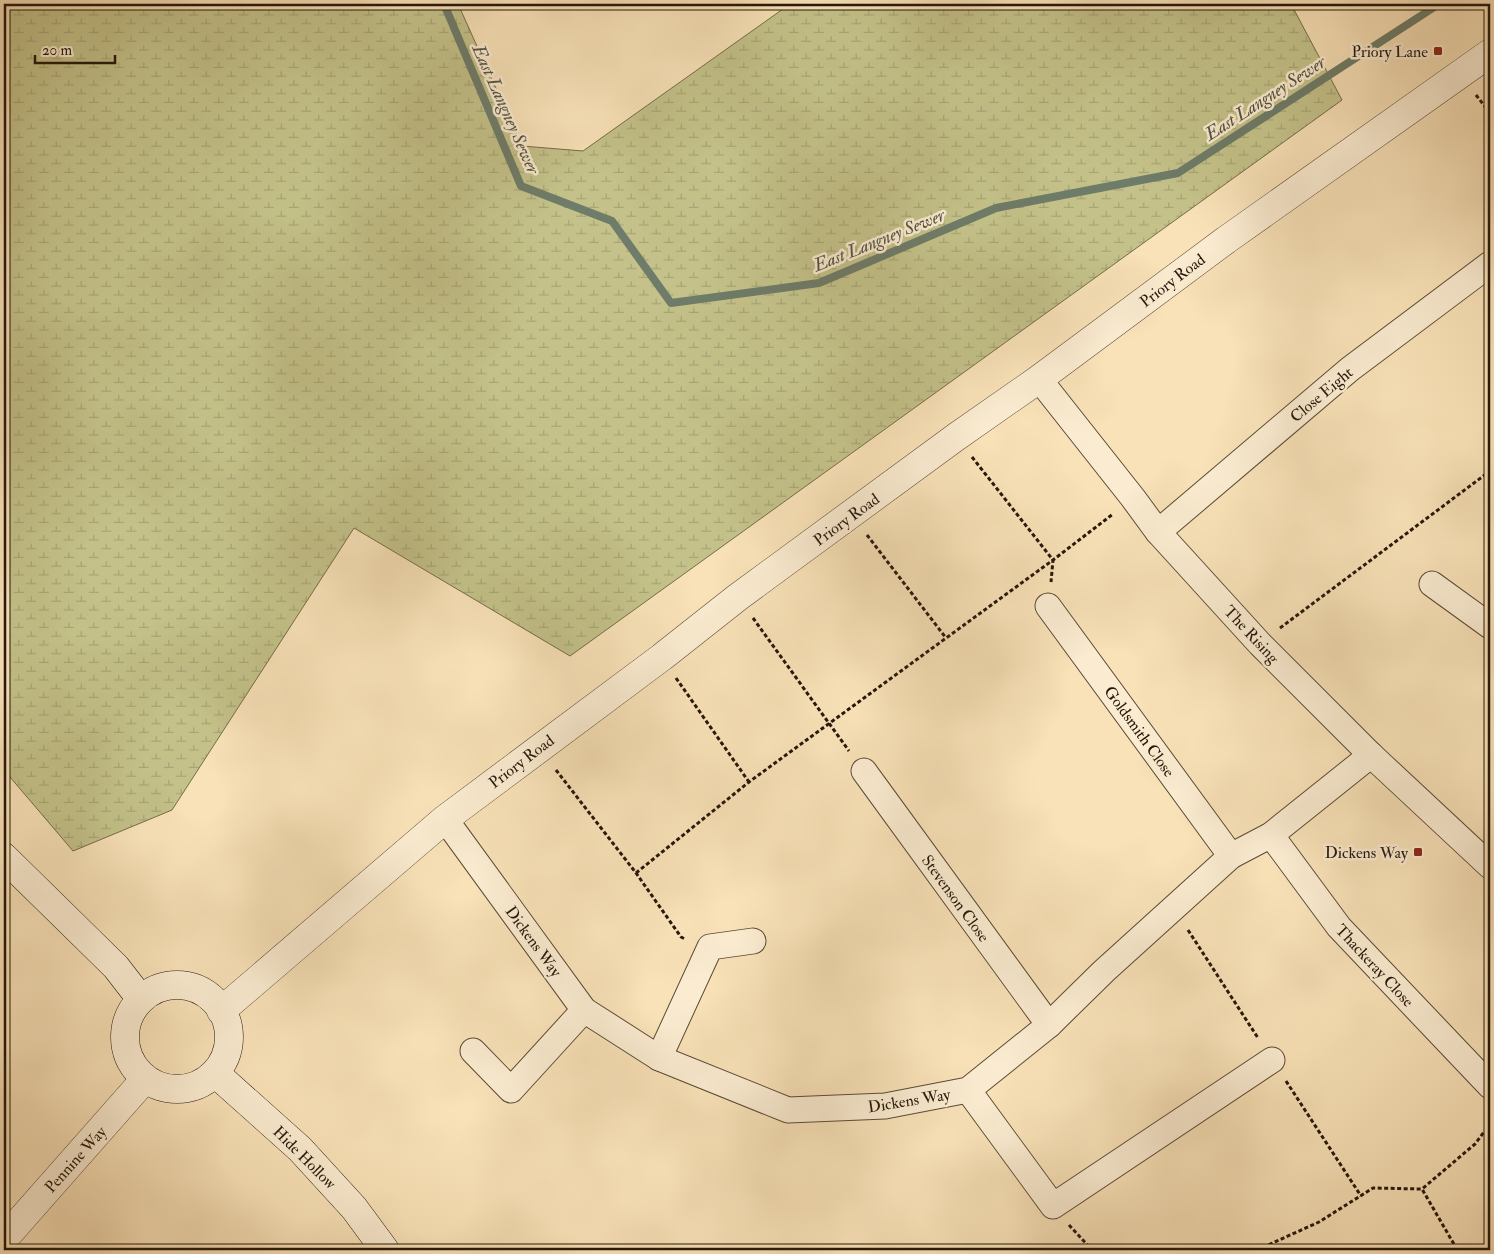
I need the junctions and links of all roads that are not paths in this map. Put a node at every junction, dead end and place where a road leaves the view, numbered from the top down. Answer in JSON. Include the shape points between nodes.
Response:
{"nodes":[{"id":1,"x":1490,"y":53,"type":"edge"},
{"id":2,"x":1490,"y":264,"type":"edge"},
{"id":3,"x":1039,"y":379,"type":"junction"},
{"id":4,"x":1158,"y":532,"type":"junction"},
{"id":5,"x":1432,"y":584,"type":"dead end"},
{"id":6,"x":1048,"y":606,"type":"road end"},
{"id":7,"x":1490,"y":626,"type":"edge"},
{"id":8,"x":1371,"y":755,"type":"junction"},
{"id":9,"x":864,"y":770,"type":"road end"},
{"id":10,"x":445,"y":819,"type":"junction"},
{"id":11,"x":1271,"y":835,"type":"junction"},
{"id":12,"x":1231,"y":856,"type":"junction"},
{"id":13,"x":4,"y":857,"type":"edge"},
{"id":14,"x":1490,"y":866,"type":"edge"},
{"id":15,"x":753,"y":941,"type":"dead end"},
{"id":16,"x":140,"y":998,"type":"junction"},
{"id":17,"x":584,"y":1010,"type":"junction"},
{"id":18,"x":222,"y":1011,"type":"junction"},
{"id":19,"x":1048,"y":1025,"type":"junction"},
{"id":20,"x":473,"y":1051,"type":"dead end"},
{"id":21,"x":659,"y":1058,"type":"junction"},
{"id":22,"x":1272,"y":1060,"type":"dead end"},
{"id":23,"x":215,"y":1073,"type":"junction"},
{"id":24,"x":146,"y":1079,"type":"junction"},
{"id":25,"x":1490,"y":1086,"type":"edge"},
{"id":26,"x":968,"y":1090,"type":"junction"},
{"id":27,"x":4,"y":1239,"type":"edge"},
{"id":28,"x":385,"y":1250,"type":"edge"}],
"edges":[{"from":1,"to":3,"type":"street","name":"Priory Road","via":[[1226,240]]},
{"from":2,"to":4,"type":"street","name":"Close Eight","via":[[1350,369]]},
{"from":3,"to":4,"type":"street","name":"The Rising"},
{"from":3,"to":10,"type":"street","name":"Priory Road","via":[[738,597]]},
{"from":4,"to":8,"type":"street","name":"The Rising","via":[[1260,644]]},
{"from":5,"to":7,"type":"street"},
{"from":6,"to":12,"type":"street","name":"Goldsmith Close"},
{"from":8,"to":11,"type":"street","name":"Dickens Way"},
{"from":8,"to":14,"type":"street","name":"The Rising"},
{"from":9,"to":19,"type":"street","name":"Stevenson Close"},
{"from":10,"to":17,"type":"street","name":"Dickens Way"},
{"from":10,"to":18,"type":"street","name":"Priory Road"},
{"from":11,"to":12,"type":"street","name":"Dickens Way"},
{"from":11,"to":25,"type":"street","name":"Thackeray Close","via":[[1339,927]]},
{"from":12,"to":19,"type":"street","name":"Dickens Way"},
{"from":13,"to":16,"type":"street","via":[[116,967]]},
{"from":15,"to":21,"type":"street","via":[[710,947]]},
{"from":16,"to":18,"type":"street","via":[[168,984],[187,985],[204,991]]},
{"from":16,"to":24,"type":"street","via":[[127,1018],[124,1036],[128,1058]]},
{"from":17,"to":20,"type":"street","via":[[511,1090]]},
{"from":17,"to":21,"type":"street","name":"Dickens Way"},
{"from":18,"to":23,"type":"street","via":[[227,1021],[229,1042],[224,1060]]},
{"from":19,"to":26,"type":"street","name":"Dickens Way"},
{"from":21,"to":26,"type":"street","name":"Dickens Way","via":[[788,1110],[885,1106]]},
{"from":22,"to":26,"type":"street","via":[[1052,1206]]},
{"from":23,"to":24,"type":"street","via":[[199,1084],[182,1089],[156,1085]]},
{"from":23,"to":28,"type":"street","name":"Hide Hollow","via":[[300,1149],[354,1208]]},
{"from":24,"to":27,"type":"street","name":"Pennine Way"}]}
